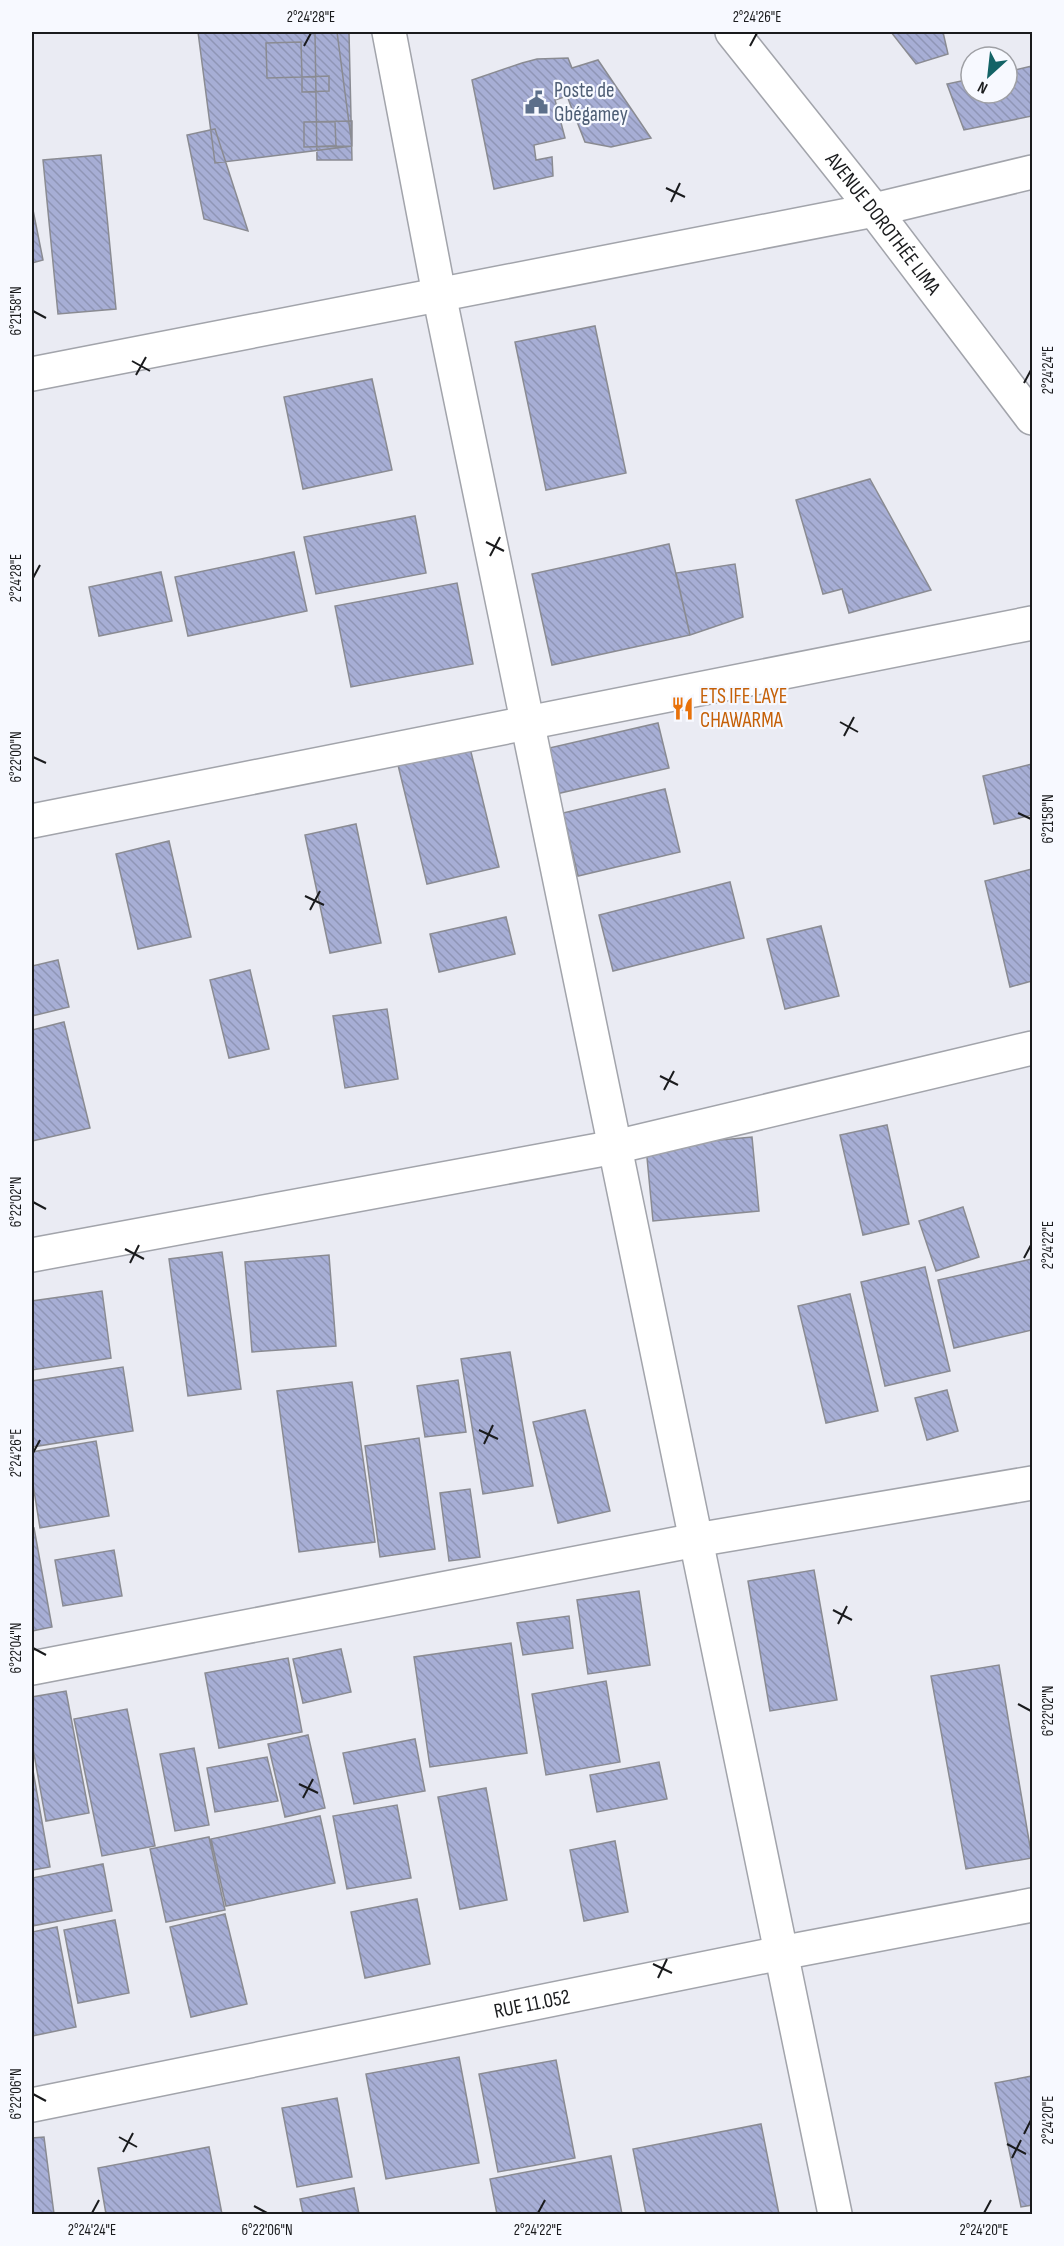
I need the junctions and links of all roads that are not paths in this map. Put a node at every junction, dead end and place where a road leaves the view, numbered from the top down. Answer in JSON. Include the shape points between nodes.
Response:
{"nodes":[{"id":1,"x":389,"y":32,"type":"edge"},
{"id":2,"x":732,"y":32,"type":"edge"},
{"id":3,"x":1032,"y":172,"type":"edge"},
{"id":4,"x":874,"y":210,"type":"junction"},
{"id":5,"x":439,"y":294,"type":"junction"},
{"id":6,"x":32,"y":374,"type":"edge"},
{"id":7,"x":1032,"y":418,"type":"edge"},
{"id":8,"x":1032,"y":623,"type":"edge"},
{"id":9,"x":528,"y":723,"type":"junction"},
{"id":10,"x":32,"y":821,"type":"edge"},
{"id":11,"x":1032,"y":1048,"type":"edge"},
{"id":12,"x":615,"y":1148,"type":"junction"},
{"id":13,"x":32,"y":1255,"type":"edge"},
{"id":14,"x":1032,"y":1483,"type":"edge"},
{"id":15,"x":696,"y":1540,"type":"junction"},
{"id":16,"x":32,"y":1668,"type":"edge"},
{"id":17,"x":1032,"y":1905,"type":"edge"},
{"id":18,"x":781,"y":1953,"type":"junction"},
{"id":19,"x":32,"y":2105,"type":"edge"},
{"id":20,"x":835,"y":2214,"type":"edge"}],
"edges":[{"from":1,"to":5,"type":"street"},
{"from":2,"to":4,"type":"street","name":"AVENUE DOROTHÉE LIMA"},
{"from":3,"to":4,"type":"street"},
{"from":4,"to":5,"type":"street"},
{"from":4,"to":7,"type":"street","name":"AVENUE DOROTHÉE LIMA"},
{"from":5,"to":6,"type":"street"},
{"from":5,"to":9,"type":"street"},
{"from":8,"to":9,"type":"street"},
{"from":9,"to":10,"type":"street"},
{"from":9,"to":12,"type":"street"},
{"from":11,"to":12,"type":"street"},
{"from":12,"to":13,"type":"street"},
{"from":12,"to":15,"type":"street"},
{"from":14,"to":15,"type":"street"},
{"from":15,"to":16,"type":"street"},
{"from":15,"to":18,"type":"street"},
{"from":17,"to":18,"type":"street","name":"RUE 11.052"},
{"from":18,"to":19,"type":"street","name":"RUE 11.052"},
{"from":18,"to":20,"type":"street"}]}
